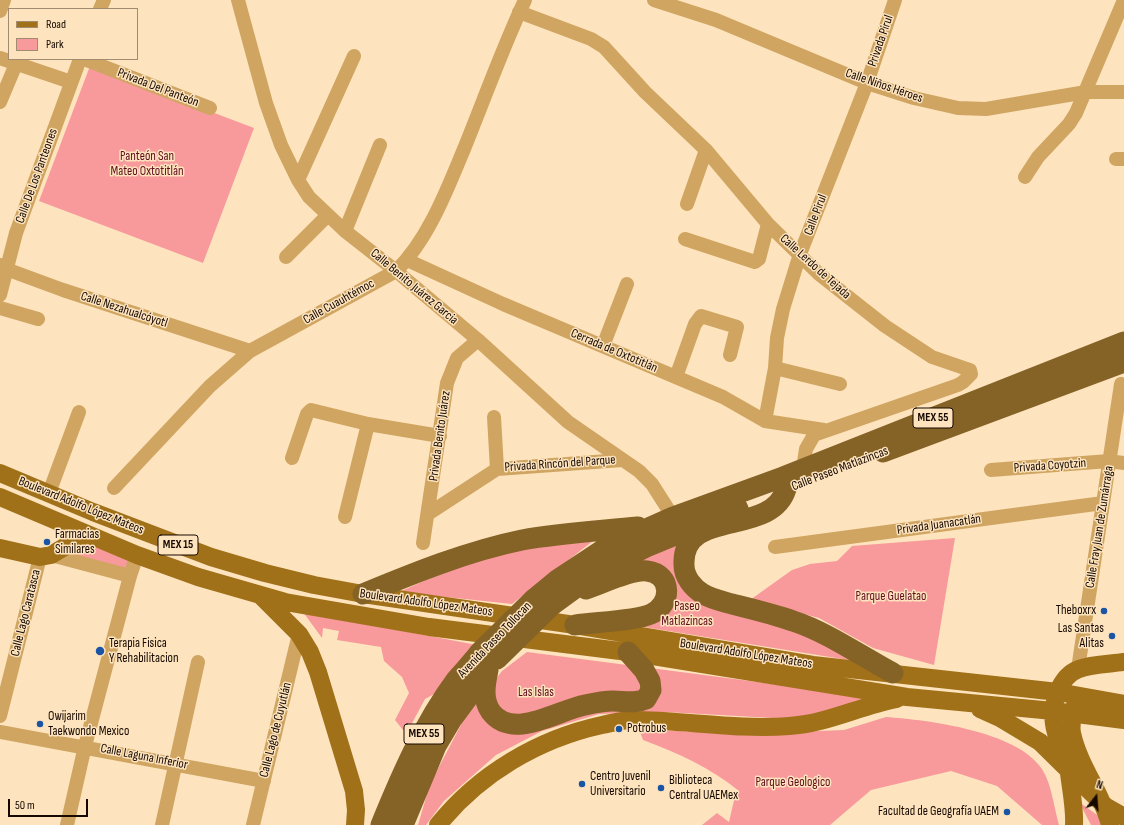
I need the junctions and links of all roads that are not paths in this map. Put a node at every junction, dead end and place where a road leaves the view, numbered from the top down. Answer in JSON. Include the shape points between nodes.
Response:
{"nodes":[{"id":1,"x":4,"y":0,"type":"edge"},
{"id":2,"x":238,"y":0,"type":"edge"},
{"id":3,"x":654,"y":0,"type":"edge"},
{"id":4,"x":895,"y":0,"type":"edge"},
{"id":5,"x":1124,"y":0,"type":"edge"},
{"id":6,"x":522,"y":6,"type":"edge"},
{"id":7,"x":0,"y":11,"type":"edge"},
{"id":8,"x":354,"y":56,"type":"dead end"},
{"id":9,"x":0,"y":58,"type":"edge"},
{"id":10,"x":80,"y":60,"type":"edge"},
{"id":11,"x":87,"y":60,"type":"edge"},
{"id":12,"x":16,"y":64,"type":"junction"},
{"id":13,"x":71,"y":82,"type":"junction"},
{"id":14,"x":867,"y":83,"type":"junction"},
{"id":15,"x":1086,"y":92,"type":"junction"},
{"id":16,"x":1124,"y":92,"type":"edge"},
{"id":17,"x":0,"y":102,"type":"edge"},
{"id":18,"x":210,"y":108,"type":"dead end"},
{"id":19,"x":380,"y":145,"type":"dead end"},
{"id":20,"x":706,"y":150,"type":"junction"},
{"id":21,"x":1025,"y":177,"type":"dead end"},
{"id":22,"x":298,"y":180,"type":"junction"},
{"id":23,"x":687,"y":204,"type":"dead end"},
{"id":24,"x":327,"y":216,"type":"junction"},
{"id":25,"x":768,"y":224,"type":"junction"},
{"id":26,"x":345,"y":231,"type":"junction"},
{"id":27,"x":685,"y":239,"type":"dead end"},
{"id":28,"x":800,"y":254,"type":"junction"},
{"id":29,"x":286,"y":257,"type":"dead end"},
{"id":30,"x":407,"y":260,"type":"junction"},
{"id":31,"x":3,"y":267,"type":"edge"},
{"id":32,"x":396,"y":271,"type":"junction"},
{"id":33,"x":627,"y":284,"type":"dead end"},
{"id":34,"x":0,"y":295,"type":"edge"},
{"id":35,"x":0,"y":308,"type":"edge"},
{"id":36,"x":38,"y":318,"type":"dead end"},
{"id":37,"x":478,"y":340,"type":"junction"},
{"id":38,"x":1124,"y":342,"type":"edge"},
{"id":39,"x":604,"y":346,"type":"junction"},
{"id":40,"x":250,"y":351,"type":"junction"},
{"id":41,"x":730,"y":355,"type":"dead end"},
{"id":42,"x":1124,"y":362,"type":"edge"},
{"id":43,"x":775,"y":368,"type":"junction"},
{"id":44,"x":676,"y":377,"type":"junction"},
{"id":45,"x":840,"y":384,"type":"dead end"},
{"id":46,"x":1121,"y":384,"type":"dead end"},
{"id":47,"x":79,"y":412,"type":"dead end"},
{"id":48,"x":494,"y":416,"type":"dead end"},
{"id":49,"x":765,"y":421,"type":"junction"},
{"id":50,"x":368,"y":424,"type":"junction"},
{"id":51,"x":824,"y":430,"type":"junction"},
{"id":52,"x":440,"y":436,"type":"junction"},
{"id":53,"x":292,"y":458,"type":"dead end"},
{"id":54,"x":622,"y":460,"type":"junction"},
{"id":55,"x":1109,"y":461,"type":"junction"},
{"id":56,"x":1124,"y":463,"type":"edge"},
{"id":57,"x":497,"y":469,"type":"junction"},
{"id":58,"x":803,"y":469,"type":"junction"},
{"id":59,"x":991,"y":470,"type":"dead end"},
{"id":60,"x":0,"y":473,"type":"edge"},
{"id":61,"x":114,"y":488,"type":"dead end"},
{"id":62,"x":49,"y":493,"type":"junction"},
{"id":63,"x":0,"y":497,"type":"edge"},
{"id":64,"x":1103,"y":503,"type":"junction"},
{"id":65,"x":428,"y":514,"type":"junction"},
{"id":66,"x":737,"y":515,"type":"junction"},
{"id":67,"x":345,"y":517,"type":"dead end"},
{"id":68,"x":673,"y":517,"type":"junction"},
{"id":69,"x":652,"y":526,"type":"junction"},
{"id":70,"x":86,"y":534,"type":"junction"},
{"id":71,"x":423,"y":543,"type":"dead end"},
{"id":72,"x":775,"y":547,"type":"dead end"},
{"id":73,"x":0,"y":548,"type":"edge"},
{"id":74,"x":137,"y":555,"type":"junction"},
{"id":75,"x":46,"y":556,"type":"junction"},
{"id":76,"x":130,"y":576,"type":"junction"},
{"id":77,"x":363,"y":594,"type":"junction"},
{"id":78,"x":262,"y":597,"type":"junction"},
{"id":79,"x":551,"y":600,"type":"junction"},
{"id":80,"x":575,"y":625,"type":"junction"},
{"id":81,"x":299,"y":634,"type":"junction"},
{"id":82,"x":628,"y":652,"type":"junction"},
{"id":83,"x":489,"y":661,"type":"junction"},
{"id":84,"x":198,"y":662,"type":"dead end"},
{"id":85,"x":1124,"y":662,"type":"edge"},
{"id":86,"x":1078,"y":669,"type":"junction"},
{"id":87,"x":893,"y":673,"type":"junction"},
{"id":88,"x":1058,"y":692,"type":"junction"},
{"id":89,"x":1077,"y":696,"type":"junction"},
{"id":90,"x":907,"y":697,"type":"junction"},
{"id":91,"x":966,"y":703,"type":"junction"},
{"id":92,"x":1124,"y":704,"type":"edge"},
{"id":93,"x":1054,"y":711,"type":"junction"},
{"id":94,"x":1073,"y":714,"type":"junction"},
{"id":95,"x":0,"y":716,"type":"edge"},
{"id":96,"x":1116,"y":719,"type":"edge"},
{"id":97,"x":0,"y":732,"type":"edge"},
{"id":98,"x":85,"y":746,"type":"junction"},
{"id":99,"x":1079,"y":752,"type":"junction"},
{"id":100,"x":176,"y":764,"type":"junction"},
{"id":101,"x":1069,"y":772,"type":"junction"},
{"id":102,"x":264,"y":781,"type":"junction"},
{"id":103,"x":1105,"y":806,"type":"junction"},
{"id":104,"x":1124,"y":817,"type":"edge"},
{"id":105,"x":67,"y":825,"type":"edge"},
{"id":106,"x":162,"y":825,"type":"edge"},
{"id":107,"x":253,"y":825,"type":"edge"},
{"id":108,"x":355,"y":825,"type":"edge"},
{"id":109,"x":381,"y":825,"type":"edge"},
{"id":110,"x":403,"y":825,"type":"edge"},
{"id":111,"x":438,"y":825,"type":"edge"},
{"id":112,"x":1074,"y":825,"type":"edge"},
{"id":113,"x":1110,"y":825,"type":"edge"}],
"edges":[{"from":1,"to":7,"type":"street"},
{"from":2,"to":22,"type":"street","name":"Calle Benito Juárez Garcia","via":[[266,103],[281,146]]},
{"from":3,"to":14,"type":"street","name":"Calle Niños Héroes","via":[[716,20]]},
{"from":4,"to":14,"type":"street","name":"Privada Pirul"},
{"from":5,"to":15,"type":"street"},
{"from":6,"to":20,"type":"street","name":"Calle Lerdo de Tejada","via":[[591,39],[604,48],[645,92]]},
{"from":6,"to":30,"type":"street","name":"Calle Cuauhtémoc","via":[[450,182],[421,239]]},
{"from":8,"to":22,"type":"street"},
{"from":9,"to":12,"type":"street"},
{"from":10,"to":13,"type":"street","name":"Calle De Los Panteones"},
{"from":11,"to":18,"type":"street","name":"Privada Del Panteón"},
{"from":12,"to":13,"type":"street"},
{"from":12,"to":17,"type":"street"},
{"from":13,"to":31,"type":"street","name":"Calle De Los Panteones"},
{"from":14,"to":15,"type":"street","name":"Calle Niños Héroes","via":[[914,98],[958,108],[986,109]]},
{"from":14,"to":28,"type":"street","name":"Calle Pirul"},
{"from":15,"to":16,"type":"street","name":"Calle Niños Héroes"},
{"from":15,"to":21,"type":"street","via":[[1069,124],[1038,157]]},
{"from":19,"to":26,"type":"street"},
{"from":20,"to":23,"type":"street"},
{"from":20,"to":25,"type":"street","name":"Calle Lerdo de Tejada"},
{"from":22,"to":24,"type":"street","name":"Calle Benito Juárez Garcia","via":[[309,197]]},
{"from":24,"to":26,"type":"street","name":"Calle Benito Juárez Garcia"},
{"from":24,"to":29,"type":"street"},
{"from":25,"to":27,"type":"street","via":[[759,259],[754,262]]},
{"from":25,"to":28,"type":"street","name":"Calle Lerdo de Tejada"},
{"from":26,"to":32,"type":"street","name":"Calle Benito Juárez Garcia"},
{"from":28,"to":43,"type":"street","name":"Calle Pirul","via":[[777,338]]},
{"from":28,"to":51,"type":"street","name":"Calle Lerdo de Tejada","via":[[825,279],[885,326],[932,357],[968,369],[971,374],[958,385]]},
{"from":30,"to":32,"type":"street","name":"Calle Cuauhtémoc"},
{"from":30,"to":39,"type":"street","name":"Cerrada de Oxtotitlán"},
{"from":31,"to":34,"type":"street","name":"Calle De Los Panteones"},
{"from":31,"to":40,"type":"street","name":"Calle Nezahualcóyotl","via":[[63,290]]},
{"from":32,"to":37,"type":"street","name":"Calle Benito Juárez Garcia"},
{"from":32,"to":40,"type":"street","name":"Calle Cuauhtémoc"},
{"from":33,"to":39,"type":"street"},
{"from":35,"to":36,"type":"street"},
{"from":37,"to":52,"type":"street","name":"Privada Benito Juárez","via":[[457,358],[452,369],[443,404]]},
{"from":37,"to":54,"type":"street","name":"Calle Benito Juárez Garcia","via":[[568,422]]},
{"from":38,"to":58,"type":"highway","name":"Calle Paseo Matlazincas","number":"MEX 55"},
{"from":39,"to":44,"type":"street","name":"Cerrada de Oxtotitlán"},
{"from":40,"to":61,"type":"street","name":"Calle Cuauhtémoc","via":[[210,386]]},
{"from":41,"to":44,"type":"street","via":[[737,327],[701,316],[695,324]]},
{"from":42,"to":66,"type":"highway","name":"Calle Paseo Matlazincas","number":"MEX 55","via":[[786,489],[781,500],[771,510],[759,516]]},
{"from":43,"to":45,"type":"street"},
{"from":43,"to":49,"type":"street","name":"Calle Pirul"},
{"from":44,"to":49,"type":"street","name":"Cerrada de Oxtotitlán","via":[[723,397]]},
{"from":46,"to":55,"type":"street","name":"Calle Fray Juan de Zumárraga"},
{"from":47,"to":62,"type":"street"},
{"from":48,"to":57,"type":"street","name":"Privada Rincón del Parque"},
{"from":49,"to":51,"type":"street","name":"Cerrada de Oxtotitlán"},
{"from":50,"to":52,"type":"street"},
{"from":50,"to":53,"type":"street","via":[[311,410],[307,414]]},
{"from":50,"to":67,"type":"street"},
{"from":51,"to":58,"type":"street","name":"Calle Lerdo de Tejada","via":[[814,435],[810,441]]},
{"from":52,"to":65,"type":"street","name":"Privada Benito Juárez"},
{"from":54,"to":57,"type":"street","name":"Privada Rincón del Parque"},
{"from":54,"to":68,"type":"street","name":"Calle Benito Juárez Garcia","via":[[652,484]]},
{"from":55,"to":56,"type":"street","name":"Privada Coyotzin"},
{"from":55,"to":59,"type":"street","name":"Privada Coyotzin"},
{"from":55,"to":64,"type":"street","name":"Calle Fray Juan de Zumárraga"},
{"from":57,"to":65,"type":"street","name":"Privada Rincón del Parque"},
{"from":58,"to":68,"type":"highway","name":"Calle Paseo Matlazincas","number":"MEX 55"},
{"from":60,"to":62,"type":"main road","name":"Boulevard Adolfo López Mateos","number":"MEX 15"},
{"from":62,"to":77,"type":"main road","name":"Boulevard Adolfo López Mateos","number":"MEX 15","via":[[211,557],[265,573]]},
{"from":63,"to":70,"type":"main road","name":"Boulevard Adolfo López Mateos","number":"MEX 15"},
{"from":64,"to":72,"type":"street","name":"Privada Juanacatlán"},
{"from":64,"to":86,"type":"street","name":"Calle Fray Juan de Zumárraga"},
{"from":65,"to":71,"type":"street","name":"Privada Benito Juárez"},
{"from":66,"to":79,"type":"highway","number":"MEX 55","via":[[646,547],[600,570]]},
{"from":66,"to":87,"type":"highway","via":[[701,531],[692,539],[686,550],[684,562],[686,574],[693,585],[711,598],[794,621],[815,630]]},
{"from":68,"to":69,"type":"highway","name":"Calle Paseo Matlazincas","number":"MEX 55"},
{"from":69,"to":77,"type":"highway","via":[[560,534],[482,550]]},
{"from":69,"to":79,"type":"highway","name":"Avenida Paseo Tollocan","number":"MEX 55","via":[[610,545],[557,580]]},
{"from":70,"to":74,"type":"main road","name":"Boulevard Adolfo López Mateos","number":"MEX 15"},
{"from":70,"to":75,"type":"main road"},
{"from":73,"to":75,"type":"main road"},
{"from":74,"to":76,"type":"street"},
{"from":74,"to":78,"type":"main road","name":"Boulevard Adolfo López Mateos","number":"MEX 15"},
{"from":75,"to":76,"type":"street"},
{"from":75,"to":95,"type":"street","name":"Calle Lago Caratasca"},
{"from":76,"to":98,"type":"street"},
{"from":77,"to":80,"type":"main road","name":"Boulevard Adolfo López Mateos","number":"MEX 15"},
{"from":78,"to":81,"type":"main road"},
{"from":78,"to":82,"type":"main road","name":"Boulevard Adolfo López Mateos","number":"MEX 15","via":[[429,627]]},
{"from":79,"to":80,"type":"highway","via":[[640,572],[657,574],[666,584],[664,602],[651,614]]},
{"from":79,"to":83,"type":"highway","name":"Avenida Paseo Tollocan","number":"MEX 55","bridge":true},
{"from":80,"to":87,"type":"main road","name":"Boulevard Adolfo López Mateos","number":"MEX 15","via":[[813,665]]},
{"from":81,"to":102,"type":"street","name":"Calle Lago de Cuyutlán"},
{"from":81,"to":108,"type":"main road","via":[[318,672],[354,791]]},
{"from":82,"to":83,"type":"highway","via":[[648,677],[651,690],[646,699],[576,706],[523,724],[502,721],[489,709],[485,697]]},
{"from":82,"to":90,"type":"main road","name":"Boulevard Adolfo López Mateos","number":"MEX 15"},
{"from":83,"to":109,"type":"highway","name":"Avenida Paseo Tollocan","number":"MEX 55","via":[[456,681],[410,759]]},
{"from":83,"to":110,"type":"highway","name":"Avenida Paseo Tollocan","number":"MEX 55","via":[[440,740]]},
{"from":84,"to":100,"type":"street"},
{"from":85,"to":86,"type":"main road"},
{"from":86,"to":88,"type":"main road","via":[[1061,685]]},
{"from":86,"to":89,"type":"main road"},
{"from":87,"to":88,"type":"main road","name":"Boulevard Adolfo López Mateos","number":"MEX 15"},
{"from":88,"to":89,"type":"main road","number":"MEX 15"},
{"from":88,"to":93,"type":"main road"},
{"from":89,"to":92,"type":"main road","number":"MEX 15"},
{"from":89,"to":94,"type":"main road"},
{"from":90,"to":91,"type":"main road","name":"Boulevard Adolfo López Mateos","number":"MEX 15"},
{"from":90,"to":111,"type":"main road","via":[[877,703],[827,720],[789,726],[702,725],[631,720],[589,728],[556,738],[511,761],[462,799]]},
{"from":91,"to":93,"type":"main road","name":"Boulevard Adolfo López Mateos","number":"MEX 15"},
{"from":91,"to":101,"type":"main road","number":"MEX 15","via":[[1000,718],[1040,742]]},
{"from":93,"to":94,"type":"main road","number":"MEX 15"},
{"from":93,"to":101,"type":"main road","via":[[1054,724]]},
{"from":94,"to":96,"type":"main road","number":"MEX 15"},
{"from":94,"to":99,"type":"main road","via":[[1072,732]]},
{"from":96,"to":99,"type":"main road","via":[[1098,721],[1090,727],[1081,740]]},
{"from":97,"to":98,"type":"street","name":"Calle Laguna Inferior"},
{"from":98,"to":100,"type":"street","name":"Calle Laguna Inferior"},
{"from":98,"to":105,"type":"street"},
{"from":99,"to":103,"type":"main road"},
{"from":100,"to":102,"type":"street","name":"Calle Laguna Inferior"},
{"from":100,"to":106,"type":"street"},
{"from":101,"to":103,"type":"main road","number":"MEX 15"},
{"from":101,"to":112,"type":"main road"},
{"from":102,"to":107,"type":"street","name":"Calle Lago de Cuyutlán"},
{"from":103,"to":104,"type":"main road","number":"MEX 15"},
{"from":103,"to":113,"type":"main road"}]}
